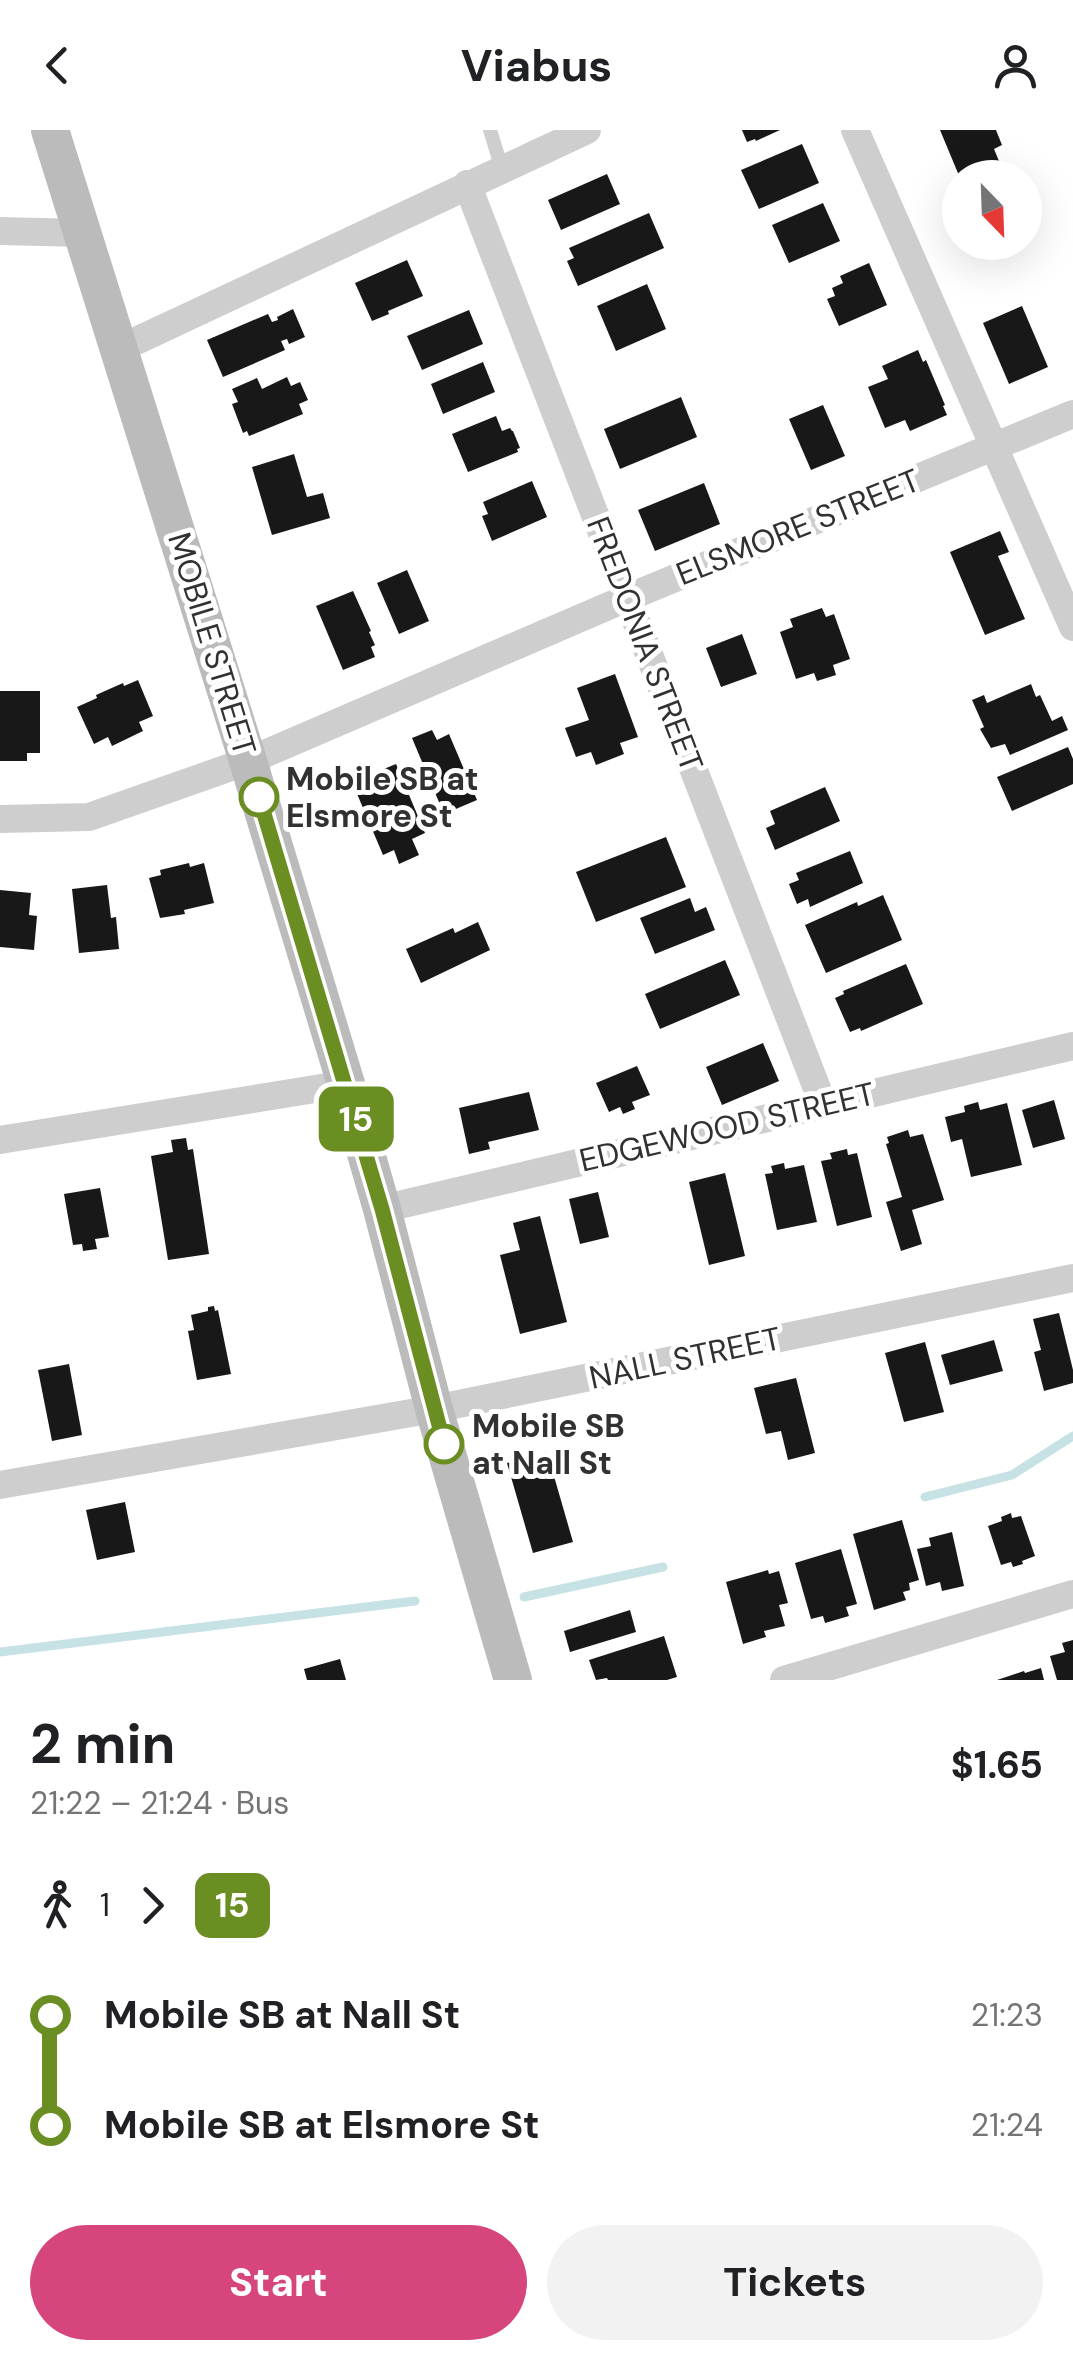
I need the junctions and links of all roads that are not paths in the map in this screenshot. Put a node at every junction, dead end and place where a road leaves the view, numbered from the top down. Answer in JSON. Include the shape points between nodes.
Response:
{"nodes":[{"id":1,"x":50,"y":130,"type":"edge"},
{"id":2,"x":490,"y":130,"type":"edge"},
{"id":3,"x":587,"y":130,"type":"edge"},
{"id":4,"x":855,"y":130,"type":"edge"},
{"id":5,"x":502,"y":168,"type":"junction"},
{"id":6,"x":467,"y":184,"type":"junction"},
{"id":7,"x":0,"y":231,"type":"edge"},
{"id":8,"x":82,"y":233,"type":"junction"},
{"id":9,"x":120,"y":348,"type":"junction"},
{"id":10,"x":1073,"y":414,"type":"edge"},
{"id":11,"x":994,"y":446,"type":"junction"},
{"id":12,"x":627,"y":598,"type":"junction"},
{"id":13,"x":1073,"y":628,"type":"edge"},
{"id":14,"x":248,"y":761,"type":"junction"},
{"id":15,"x":0,"y":819,"type":"edge"},
{"id":16,"x":1073,"y":1046,"type":"edge"},
{"id":17,"x":346,"y":1084,"type":"junction"},
{"id":18,"x":823,"y":1104,"type":"junction"},
{"id":19,"x":0,"y":1140,"type":"edge"},
{"id":20,"x":382,"y":1209,"type":"junction"},
{"id":21,"x":1073,"y":1278,"type":"edge"},
{"id":22,"x":434,"y":1409,"type":"junction"},
{"id":23,"x":0,"y":1485,"type":"edge"},
{"id":24,"x":1073,"y":1594,"type":"edge"},
{"id":25,"x":513,"y":1680,"type":"edge"},
{"id":26,"x":784,"y":1680,"type":"edge"}],
"edges":[{"from":1,"to":8,"type":"street","name":"MOBILE STREET"},
{"from":2,"to":5,"type":"lane"},
{"from":3,"to":5,"type":"street"},
{"from":4,"to":11,"type":"street"},
{"from":5,"to":6,"type":"street"},
{"from":6,"to":9,"type":"street"},
{"from":6,"to":12,"type":"street","name":"FREDONIA STREET"},
{"from":7,"to":8,"type":"street"},
{"from":8,"to":9,"type":"street","name":"MOBILE STREET"},
{"from":9,"to":14,"type":"street","name":"MOBILE STREET"},
{"from":10,"to":11,"type":"street","name":"ELSMORE STREET"},
{"from":11,"to":12,"type":"street","name":"ELSMORE STREET"},
{"from":11,"to":13,"type":"street"},
{"from":12,"to":14,"type":"street","name":"ELSMORE STREET"},
{"from":12,"to":18,"type":"street","name":"FREDONIA STREET"},
{"from":14,"to":15,"type":"street","name":"ELSMORE STREET","via":[[89,818]]},
{"from":14,"to":17,"type":"street","name":"MOBILE STREET"},
{"from":16,"to":18,"type":"street","name":"EDGEWOOD STREET"},
{"from":17,"to":19,"type":"street"},
{"from":17,"to":20,"type":"street","name":"MOBILE STREET"},
{"from":18,"to":20,"type":"street","name":"EDGEWOOD STREET"},
{"from":20,"to":22,"type":"street","name":"MOBILE STREET"},
{"from":21,"to":22,"type":"street","name":"NALL STREET"},
{"from":22,"to":23,"type":"street","name":"NALL STREET"},
{"from":22,"to":25,"type":"street","name":"MOBILE STREET"},
{"from":24,"to":26,"type":"street"}]}
